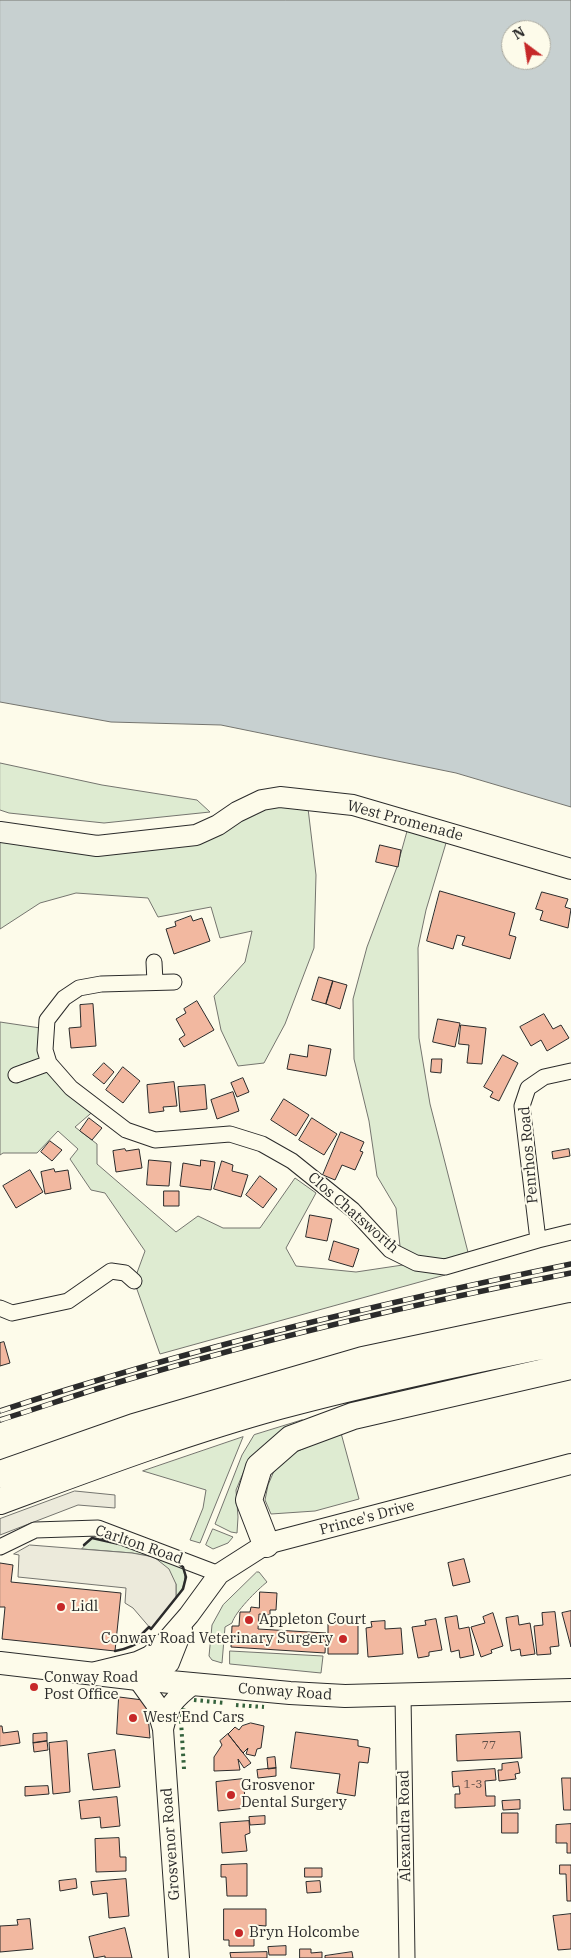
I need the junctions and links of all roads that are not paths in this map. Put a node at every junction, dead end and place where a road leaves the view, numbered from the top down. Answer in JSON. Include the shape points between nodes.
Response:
{"nodes":[{"id":1,"x":0,"y":832,"type":"edge"},
{"id":2,"x":571,"y":869,"type":"edge"},
{"id":3,"x":154,"y":962,"type":"dead end"},
{"id":4,"x":155,"y":982,"type":"junction"},
{"id":5,"x":174,"y":982,"type":"dead end"},
{"id":6,"x":49,"y":1063,"type":"junction"},
{"id":7,"x":571,"y":1071,"type":"edge"},
{"id":8,"x":16,"y":1075,"type":"dead end"},
{"id":9,"x":571,"y":1232,"type":"edge"},
{"id":10,"x":538,"y":1240,"type":"junction"},
{"id":11,"x":134,"y":1281,"type":"dead end"},
{"id":12,"x":0,"y":1308,"type":"edge"},
{"id":13,"x":571,"y":1316,"type":"edge"},
{"id":14,"x":571,"y":1340,"type":"edge"},
{"id":15,"x":363,"y":1360,"type":"junction"},
{"id":16,"x":571,"y":1366,"type":"edge"},
{"id":17,"x":0,"y":1457,"type":"edge"},
{"id":18,"x":571,"y":1464,"type":"edge"},
{"id":19,"x":0,"y":1474,"type":"edge"},
{"id":20,"x":0,"y":1501,"type":"edge"},
{"id":21,"x":266,"y":1544,"type":"junction"},
{"id":22,"x":0,"y":1547,"type":"edge"},
{"id":23,"x":219,"y":1574,"type":"junction"},
{"id":24,"x":189,"y":1615,"type":"junction"},
{"id":25,"x":0,"y":1663,"type":"edge"},
{"id":26,"x":89,"y":1674,"type":"junction"},
{"id":27,"x":138,"y":1680,"type":"junction"},
{"id":28,"x":193,"y":1684,"type":"junction"},
{"id":29,"x":571,"y":1690,"type":"edge"},
{"id":30,"x":404,"y":1695,"type":"junction"},
{"id":31,"x":163,"y":1729,"type":"junction"},
{"id":32,"x":179,"y":1958,"type":"edge"},
{"id":33,"x":407,"y":1958,"type":"edge"}],
"edges":[{"from":1,"to":2,"type":"main road","name":"West Promenade","via":[[97,846],[196,835],[262,800],[280,797],[353,805]]},
{"from":3,"to":4,"type":"street"},
{"from":4,"to":5,"type":"street"},
{"from":4,"to":6,"type":"street","via":[[101,984],[79,988],[64,998],[47,1020],[45,1050]]},
{"from":6,"to":8,"type":"street"},
{"from":6,"to":10,"type":"street","name":"Clos Chatsworth","via":[[71,1088],[126,1130],[155,1140],[230,1134],[262,1144],[292,1161],[352,1210],[390,1250],[416,1263],[445,1267]]},
{"from":7,"to":10,"type":"street","name":"Penrhos Road","via":[[544,1077],[528,1088],[522,1106]]},
{"from":9,"to":10,"type":"street","name":"Clos Chatsworth"},
{"from":11,"to":12,"type":"street","via":[[125,1273],[111,1271],[68,1301],[12,1313]]},
{"from":13,"to":15,"type":"highway"},
{"from":14,"to":20,"type":"highway","via":[[445,1366],[279,1407],[139,1450]]},
{"from":15,"to":17,"type":"highway","via":[[126,1418]]},
{"from":15,"to":19,"type":"highway","via":[[134,1427]]},
{"from":16,"to":21,"type":"highway","via":[[354,1416],[291,1439],[258,1467],[248,1500]]},
{"from":18,"to":21,"type":"main road","name":"Prince's Drive"},
{"from":21,"to":23,"type":"main road","name":"Prince's Drive"},
{"from":22,"to":23,"type":"street","name":"Carlton Road","via":[[35,1530],[98,1528]]},
{"from":23,"to":24,"type":"main road","name":"Prince's Drive"},
{"from":24,"to":26,"type":"main road","name":"Prince's Drive","via":[[150,1656]]},
{"from":24,"to":27,"type":"main road","name":"Prince's Drive","via":[[169,1663],[157,1674]]},
{"from":25,"to":26,"type":"main road","name":"Conway Road"},
{"from":26,"to":27,"type":"main road","name":"Conway Road"},
{"from":27,"to":28,"type":"main road","name":"Conway Road"},
{"from":27,"to":31,"type":"main road","name":"Grosvenor Road","via":[[156,1704]]},
{"from":28,"to":30,"type":"main road","name":"Conway Road","via":[[299,1694]]},
{"from":28,"to":31,"type":"main road","name":"Grosvenor Road","via":[[176,1698],[168,1710]]},
{"from":29,"to":30,"type":"main road","name":"Conway Road"},
{"from":30,"to":33,"type":"street","name":"Alexandra Road"},
{"from":31,"to":32,"type":"main road","name":"Grosvenor Road"}]}
